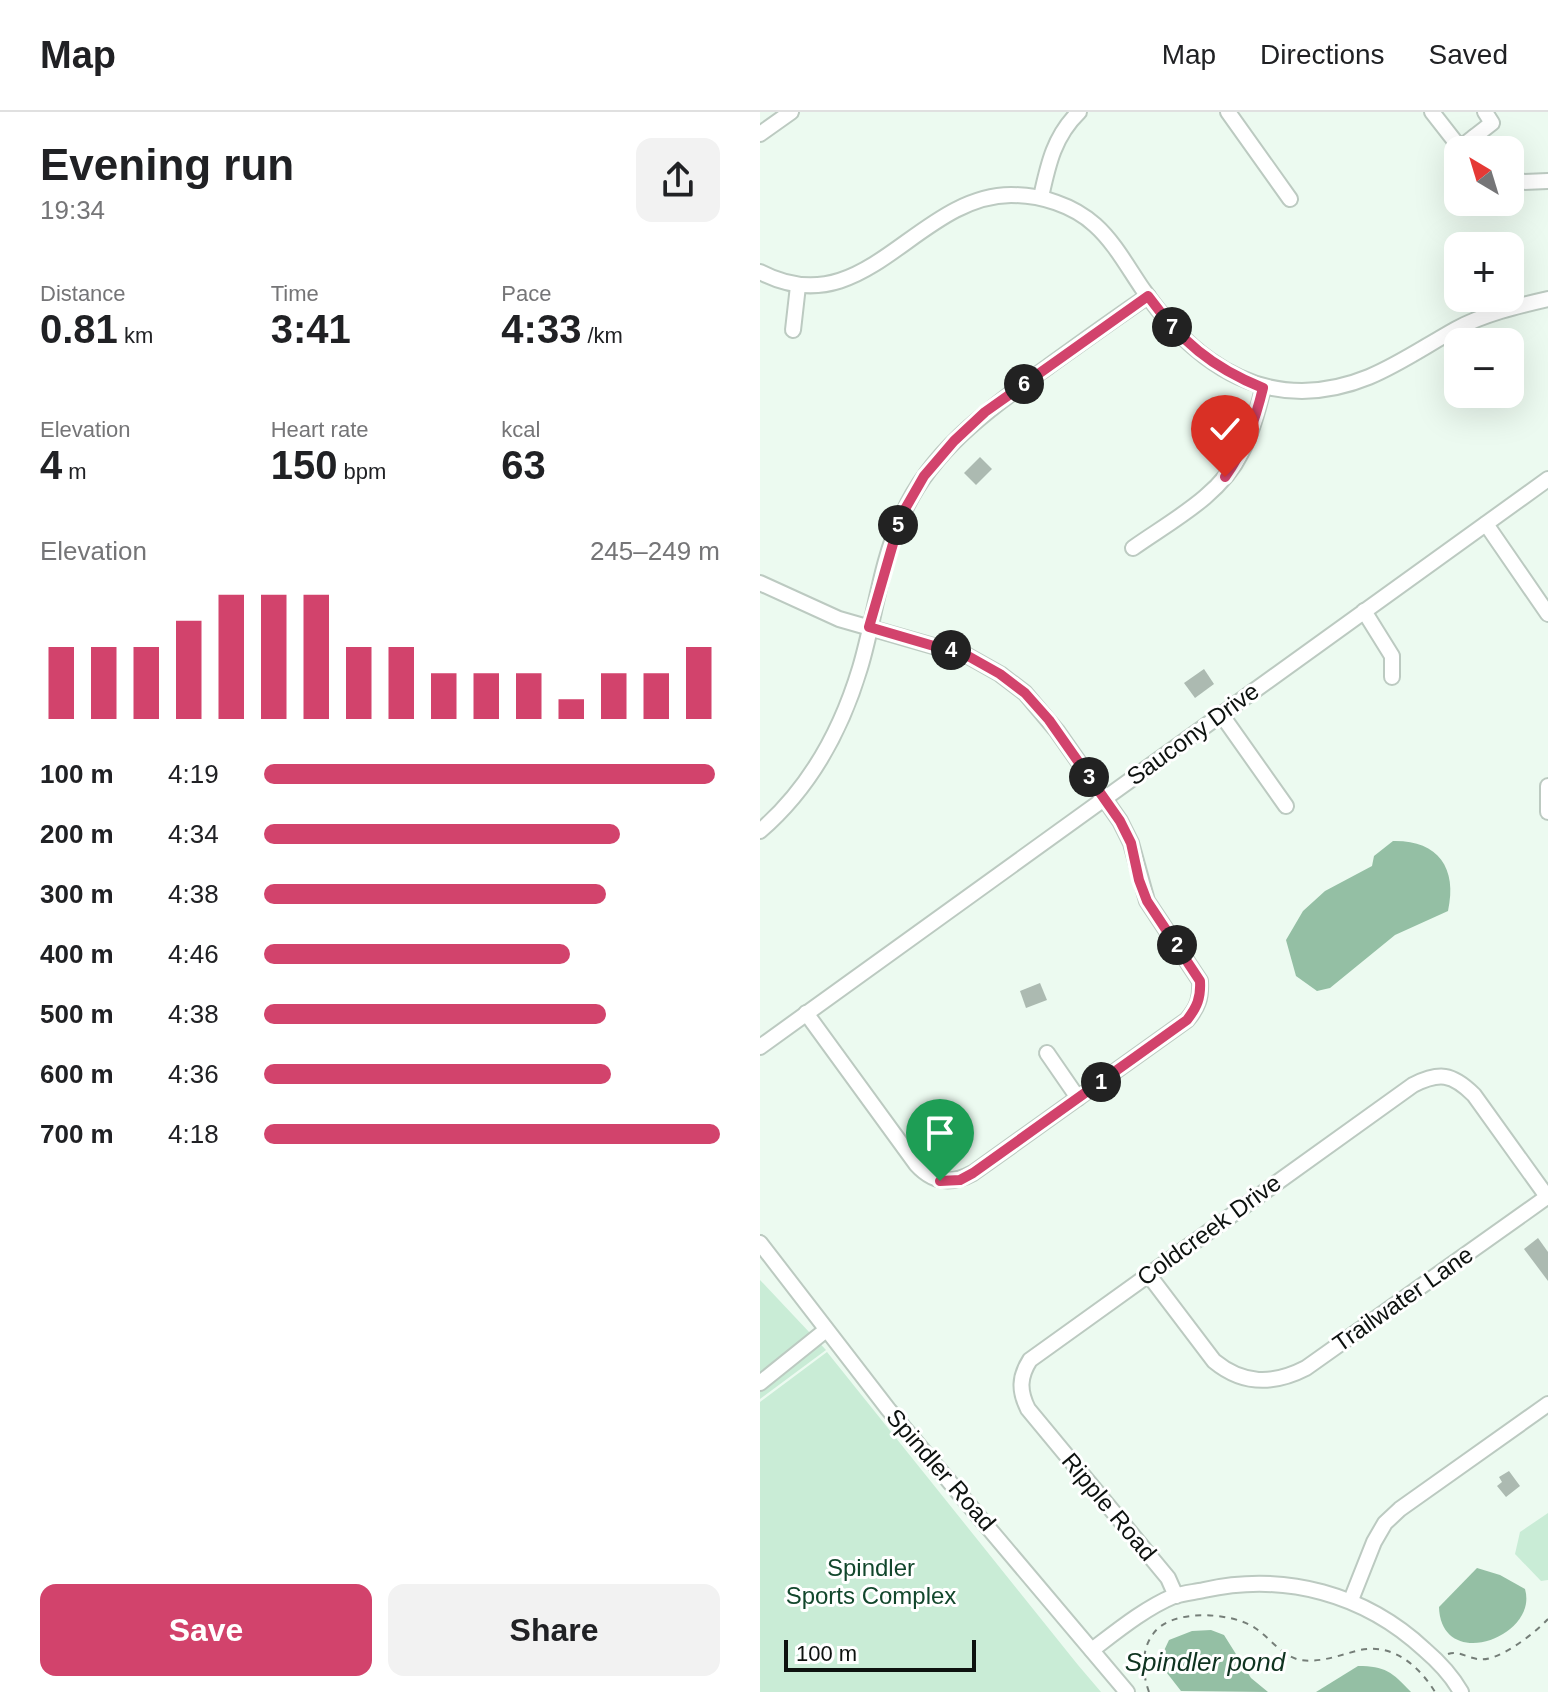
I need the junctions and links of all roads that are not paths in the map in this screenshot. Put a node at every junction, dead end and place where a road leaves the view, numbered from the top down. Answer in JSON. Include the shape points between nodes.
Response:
{"nodes":[{"id":1,"x":791,"y":112,"type":"edge"},
{"id":2,"x":1079,"y":112,"type":"edge"},
{"id":3,"x":1228,"y":112,"type":"edge"},
{"id":4,"x":1432,"y":112,"type":"edge"},
{"id":5,"x":1485,"y":112,"type":"edge"},
{"id":6,"x":760,"y":134,"type":"edge"},
{"id":7,"x":1451,"y":136,"type":"edge"},
{"id":8,"x":1475,"y":136,"type":"edge"},
{"id":9,"x":1548,"y":181,"type":"edge"},
{"id":10,"x":1524,"y":182,"type":"edge"},
{"id":11,"x":1041,"y":197,"type":"junction"},
{"id":12,"x":1290,"y":199,"type":"dead end"},
{"id":13,"x":760,"y":272,"type":"edge"},
{"id":14,"x":798,"y":286,"type":"junction"},
{"id":15,"x":1148,"y":296,"type":"junction"},
{"id":16,"x":1548,"y":299,"type":"edge"},
{"id":17,"x":793,"y":330,"type":"dead end"},
{"id":18,"x":1263,"y":388,"type":"junction"},
{"id":19,"x":1548,"y":479,"type":"edge"},
{"id":20,"x":1486,"y":524,"type":"junction"},
{"id":21,"x":1133,"y":548,"type":"dead end"},
{"id":22,"x":760,"y":583,"type":"edge"},
{"id":23,"x":1364,"y":611,"type":"junction"},
{"id":24,"x":1548,"y":614,"type":"edge"},
{"id":25,"x":869,"y":627,"type":"junction"},
{"id":26,"x":1392,"y":677,"type":"dead end"},
{"id":27,"x":1221,"y":714,"type":"junction"},
{"id":28,"x":1548,"y":786,"type":"edge"},
{"id":29,"x":1104,"y":798,"type":"junction"},
{"id":30,"x":1286,"y":806,"type":"dead end"},
{"id":31,"x":1548,"y":812,"type":"edge"},
{"id":32,"x":760,"y":831,"type":"edge"},
{"id":33,"x":806,"y":1013,"type":"junction"},
{"id":34,"x":760,"y":1047,"type":"edge"},
{"id":35,"x":1047,"y":1053,"type":"dead end"},
{"id":36,"x":1078,"y":1098,"type":"junction"},
{"id":37,"x":1547,"y":1198,"type":"edge"},
{"id":38,"x":760,"y":1243,"type":"edge"},
{"id":39,"x":1148,"y":1274,"type":"junction"},
{"id":40,"x":826,"y":1330,"type":"junction"},
{"id":41,"x":760,"y":1383,"type":"edge"},
{"id":42,"x":1548,"y":1404,"type":"edge"},
{"id":43,"x":1038,"y":1422,"type":"joint"},
{"id":44,"x":1176,"y":1596,"type":"junction"},
{"id":45,"x":1351,"y":1600,"type":"junction"},
{"id":46,"x":1092,"y":1650,"type":"junction"},
{"id":47,"x":1127,"y":1692,"type":"edge"},
{"id":48,"x":1461,"y":1692,"type":"edge"}],
"edges":[{"from":1,"to":6,"type":"street"},
{"from":2,"to":11,"type":"street","via":[[1055,144]]},
{"from":3,"to":12,"type":"street"},
{"from":4,"to":7,"type":"street"},
{"from":5,"to":8,"type":"street","via":[[1492,123]]},
{"from":9,"to":10,"type":"street"},
{"from":11,"to":14,"type":"street","via":[[983,198],[960,206],[861,272],[819,286]]},
{"from":11,"to":15,"type":"street","via":[[1096,225]]},
{"from":13,"to":14,"type":"street"},
{"from":14,"to":17,"type":"street"},
{"from":15,"to":18,"type":"street","via":[[1209,361]]},
{"from":15,"to":25,"type":"street","via":[[985,412],[924,476],[901,516]]},
{"from":16,"to":18,"type":"street","via":[[1483,317],[1381,373],[1344,387]]},
{"from":18,"to":21,"type":"street","via":[[1240,455],[1225,477]]},
{"from":19,"to":20,"type":"street","name":"Saucony Drive"},
{"from":20,"to":23,"type":"street","name":"Saucony Drive"},
{"from":20,"to":24,"type":"street"},
{"from":22,"to":25,"type":"street"},
{"from":23,"to":26,"type":"street","via":[[1392,656]]},
{"from":23,"to":27,"type":"street","name":"Saucony Drive"},
{"from":25,"to":29,"type":"street","via":[[968,656],[1000,674],[1049,720]]},
{"from":25,"to":32,"type":"street","via":[[841,721],[795,797]]},
{"from":27,"to":29,"type":"street","name":"Saucony Drive"},
{"from":27,"to":30,"type":"street"},
{"from":28,"to":31,"type":"street"},
{"from":29,"to":33,"type":"street","name":"Saucony Drive"},
{"from":29,"to":36,"type":"street","via":[[1127,833],[1147,901],[1195,972],[1201,996],[1187,1020]]},
{"from":33,"to":34,"type":"street","name":"Saucony Drive"},
{"from":33,"to":36,"type":"street","via":[[916,1164],[940,1181],[973,1173]]},
{"from":35,"to":36,"type":"street"},
{"from":37,"to":39,"type":"street","name":"Trailwater Lane","via":[[1306,1368],[1280,1380],[1251,1380],[1225,1370]]},
{"from":37,"to":39,"type":"street","name":"Coldcreek Drive","via":[[1474,1095],[1450,1077],[1430,1077]]},
{"from":38,"to":40,"type":"street","name":"Spindler Road"},
{"from":39,"to":43,"type":"street","name":"Coldcreek Drive","via":[[1030,1360],[1023,1371],[1022,1398]]},
{"from":40,"to":41,"type":"street"},
{"from":40,"to":46,"type":"street","name":"Spindler Road"},
{"from":42,"to":45,"type":"street","via":[[1385,1523]]},
{"from":43,"to":44,"type":"street","name":"Ripple Road","via":[[1168,1578]]},
{"from":44,"to":45,"type":"street","via":[[1268,1583]]},
{"from":44,"to":46,"type":"street"},
{"from":45,"to":48,"type":"street","via":[[1408,1633]]},
{"from":46,"to":47,"type":"street","name":"Spindler Road"}]}
